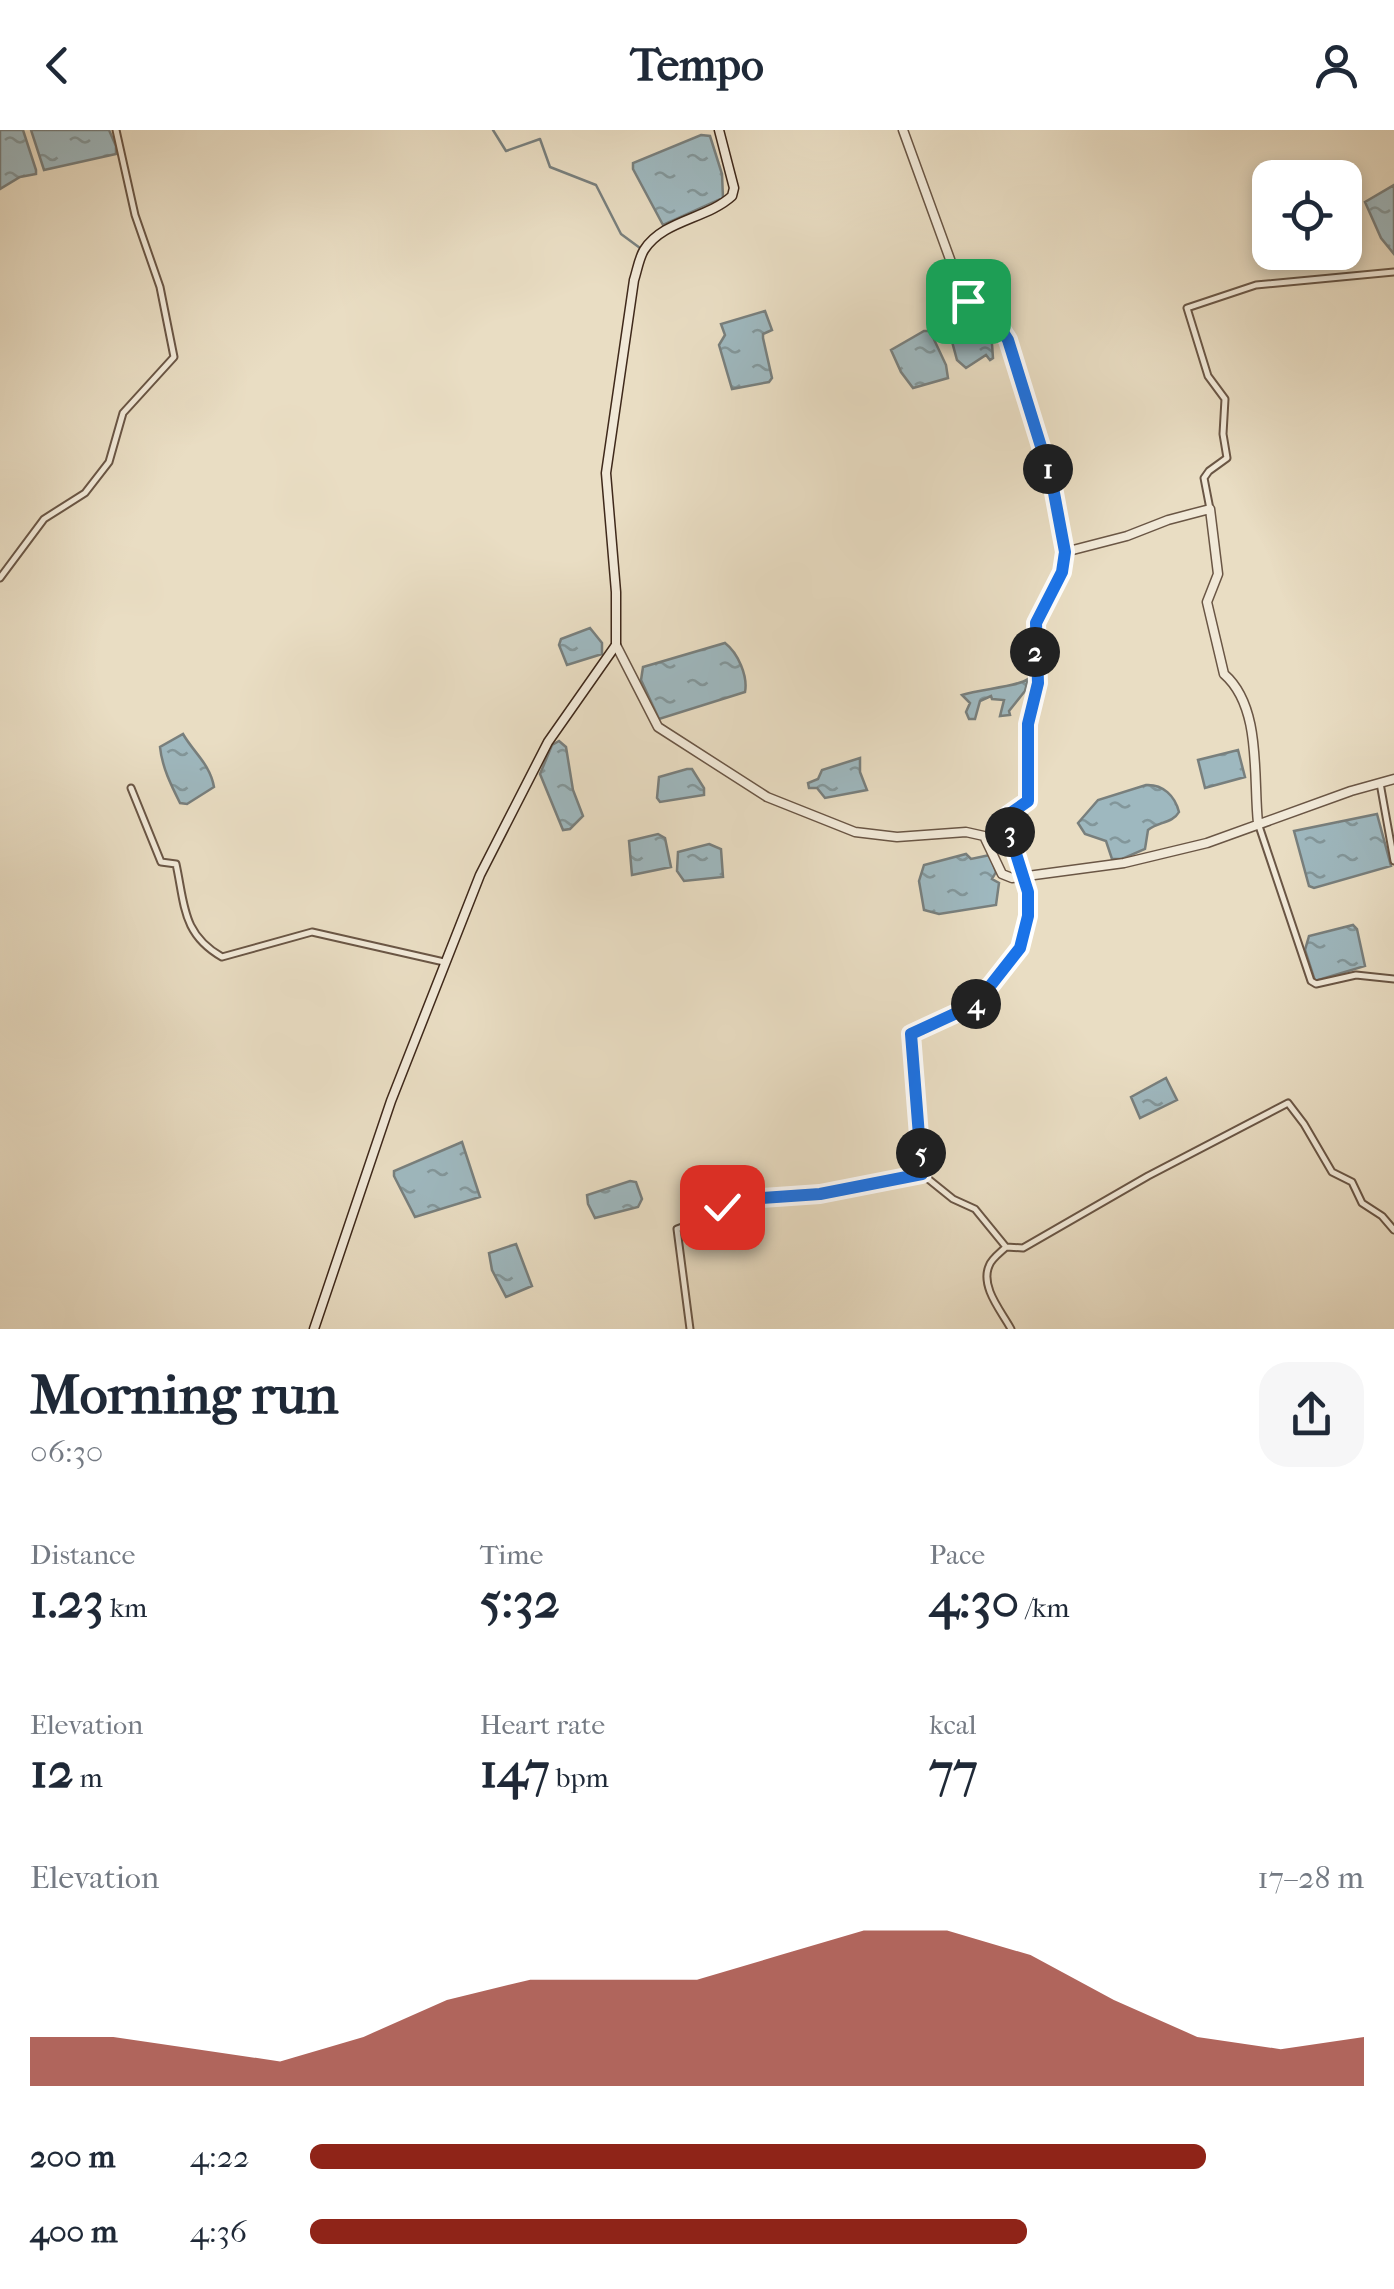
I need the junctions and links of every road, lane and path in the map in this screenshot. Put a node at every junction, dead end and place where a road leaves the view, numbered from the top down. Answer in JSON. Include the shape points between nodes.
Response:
{"nodes":[{"id":1,"x":116,"y":130,"type":"edge"},
{"id":2,"x":719,"y":130,"type":"edge"},
{"id":3,"x":903,"y":130,"type":"edge"},
{"id":4,"x":1394,"y":272,"type":"edge"},
{"id":5,"x":1210,"y":509,"type":"junction"},
{"id":6,"x":1065,"y":552,"type":"junction"},
{"id":7,"x":0,"y":578,"type":"edge"},
{"id":8,"x":616,"y":645,"type":"junction"},
{"id":9,"x":1394,"y":779,"type":"edge"},
{"id":10,"x":1380,"y":783,"type":"junction"},
{"id":11,"x":131,"y":788,"type":"dead end"},
{"id":12,"x":1258,"y":823,"type":"junction"},
{"id":13,"x":1394,"y":861,"type":"edge"},
{"id":14,"x":1025,"y":878,"type":"junction"},
{"id":15,"x":444,"y":962,"type":"junction"},
{"id":16,"x":1394,"y":979,"type":"edge"},
{"id":17,"x":922,"y":1174,"type":"junction"},
{"id":18,"x":1394,"y":1230,"type":"edge"},
{"id":19,"x":1006,"y":1247,"type":"junction"},
{"id":20,"x":314,"y":1329,"type":"edge"},
{"id":21,"x":690,"y":1329,"type":"edge"},
{"id":22,"x":1012,"y":1329,"type":"edge"}],
"edges":[{"from":1,"to":7,"type":"street","via":[[174,357],[123,413],[109,462],[85,493],[44,519]]},
{"from":2,"to":8,"type":"street","via":[[732,196],[656,238],[642,252],[634,280],[606,473]]},
{"from":3,"to":6,"type":"street","via":[[963,295],[1008,340],[1052,482]]},
{"from":4,"to":5,"type":"street","via":[[1256,286],[1187,308],[1206,370],[1225,399],[1227,458],[1204,478]]},
{"from":5,"to":6,"type":"street"},
{"from":5,"to":12,"type":"street","via":[[1218,574],[1207,602],[1224,674],[1250,726]]},
{"from":6,"to":14,"type":"street","via":[[1036,623],[1028,801],[1006,822]]},
{"from":8,"to":14,"type":"street","via":[[658,727],[768,797],[855,832],[984,836],[1002,874]]},
{"from":8,"to":15,"type":"street","via":[[548,742]]},
{"from":9,"to":10,"type":"street"},
{"from":10,"to":12,"type":"street"},
{"from":10,"to":13,"type":"street"},
{"from":11,"to":15,"type":"street","via":[[162,862],[176,864],[188,923],[202,945],[222,957],[312,932]]},
{"from":12,"to":14,"type":"street","via":[[1124,863]]},
{"from":12,"to":16,"type":"street","via":[[1311,981],[1356,974]]},
{"from":14,"to":17,"type":"street","via":[[1028,916],[1013,957],[976,1004],[910,1037]]},
{"from":15,"to":20,"type":"street"},
{"from":17,"to":19,"type":"street","via":[[975,1209]]},
{"from":17,"to":21,"type":"street","via":[[820,1194],[749,1199],[676,1228]]},
{"from":18,"to":19,"type":"street","via":[[1362,1203],[1352,1182],[1332,1172],[1288,1103],[1023,1248]]},
{"from":19,"to":22,"type":"street","via":[[988,1266],[988,1277],[993,1300]]}]}
